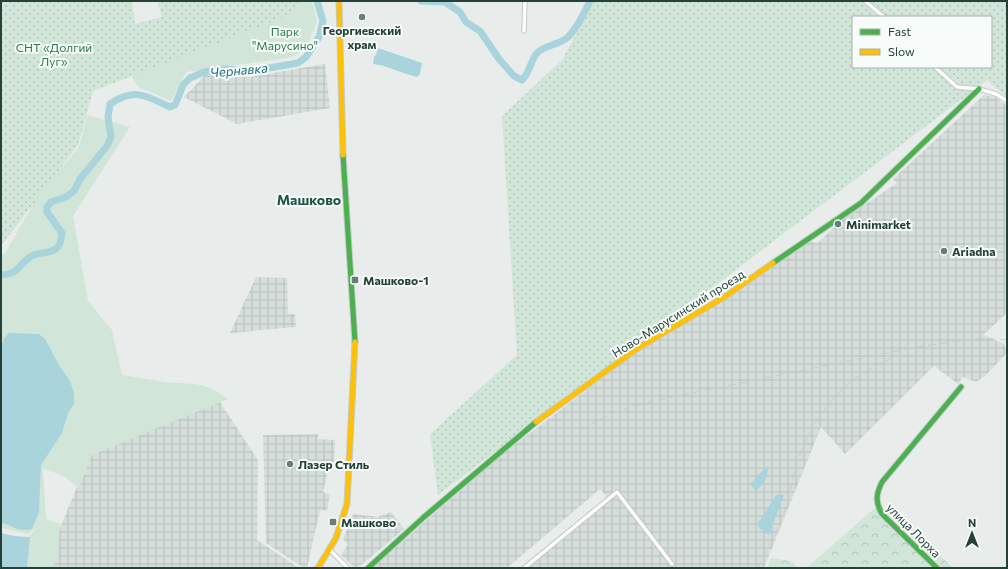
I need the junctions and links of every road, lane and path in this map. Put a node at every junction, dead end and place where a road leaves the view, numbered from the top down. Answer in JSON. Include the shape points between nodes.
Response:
{"nodes":[{"id":1,"x":339,"y":1,"type":"edge"},
{"id":2,"x":525,"y":1,"type":"edge"},
{"id":3,"x":865,"y":1,"type":"edge"},
{"id":4,"x":883,"y":16,"type":"edge"},
{"id":5,"x":524,"y":31,"type":"dead end"},
{"id":6,"x":936,"y":68,"type":"edge"},
{"id":7,"x":980,"y":89,"type":"junction"},
{"id":8,"x":1007,"y":101,"type":"edge"},
{"id":9,"x":961,"y":387,"type":"dead end"},
{"id":10,"x":330,"y":550,"type":"junction"},
{"id":11,"x":672,"y":564,"type":"dead end"},
{"id":12,"x":318,"y":568,"type":"edge"},
{"id":13,"x":348,"y":568,"type":"edge"},
{"id":14,"x":368,"y":568,"type":"edge"},
{"id":15,"x":524,"y":568,"type":"edge"},
{"id":16,"x":937,"y":568,"type":"edge"}],
"edges":[{"from":1,"to":10,"type":"street","via":[[340,117],[355,360],[348,504]]},
{"from":2,"to":5,"type":"street"},
{"from":3,"to":4,"type":"street"},
{"from":6,"to":7,"type":"street","via":[[957,87]]},
{"from":7,"to":8,"type":"street"},
{"from":7,"to":14,"type":"street","name":"Ново-Марусинский проезд","via":[[861,203],[726,296],[638,348],[536,423],[424,517]]},
{"from":9,"to":16,"type":"street","name":"улица Лорха","via":[[882,482],[875,494],[876,505],[882,514]]},
{"from":10,"to":12,"type":"street"},
{"from":10,"to":13,"type":"street"},
{"from":11,"to":15,"type":"street","via":[[617,492]]}]}
